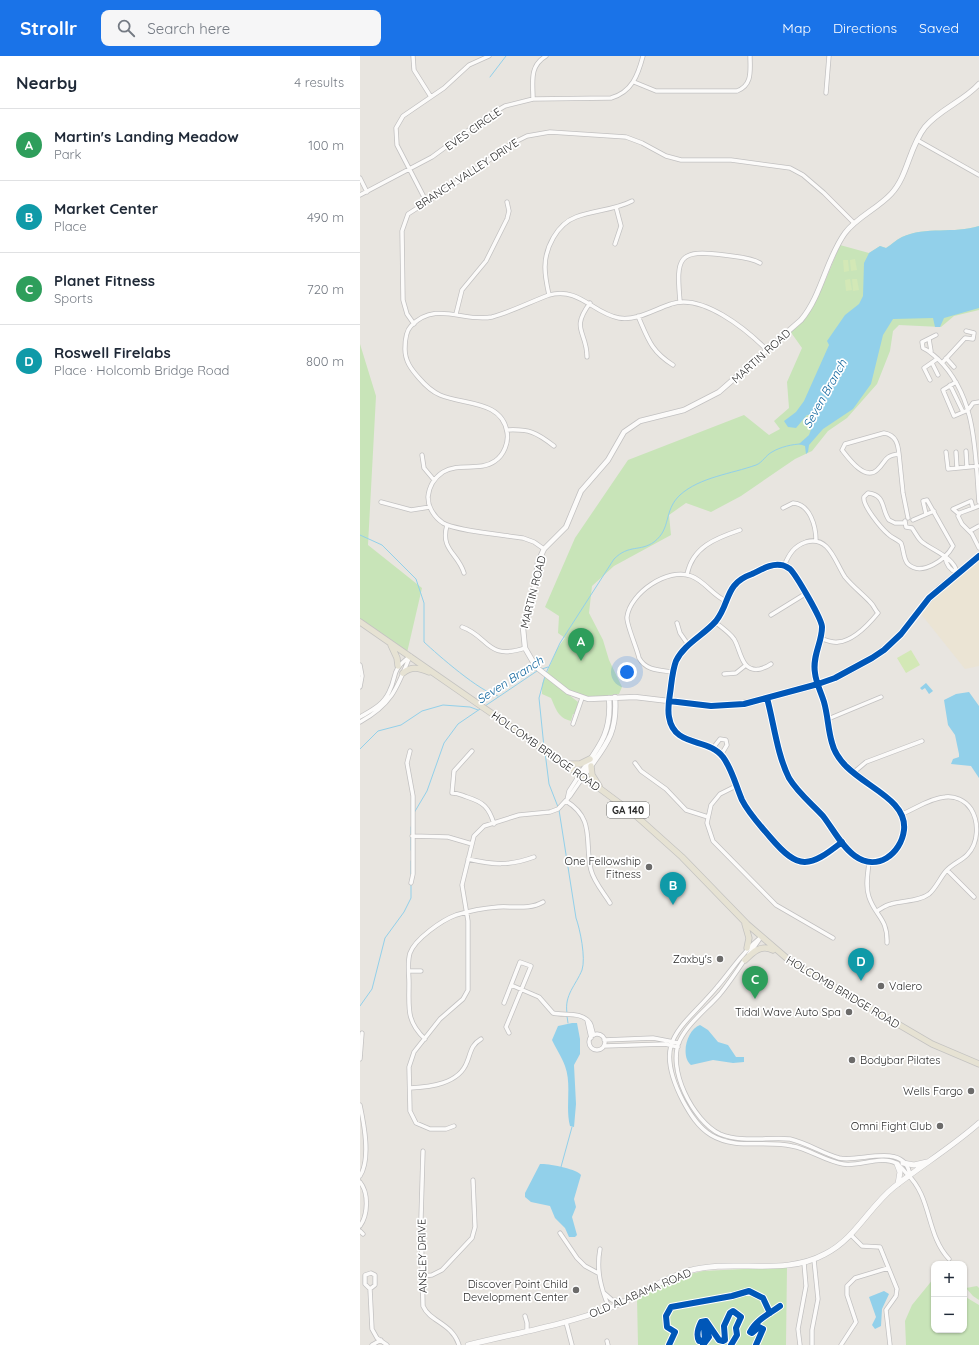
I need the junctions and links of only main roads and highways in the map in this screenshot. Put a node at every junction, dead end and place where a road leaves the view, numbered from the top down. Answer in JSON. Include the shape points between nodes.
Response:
{"nodes":[{"id":1,"x":360,"y":622,"type":"edge"},
{"id":2,"x":390,"y":643,"type":"junction"},
{"id":3,"x":398,"y":666,"type":"road end"},
{"id":4,"x":403,"y":673,"type":"road end"},
{"id":5,"x":434,"y":673,"type":"junction"},
{"id":6,"x":590,"y":759,"type":"road end"},
{"id":7,"x":564,"y":764,"type":"junction"},
{"id":8,"x":591,"y":766,"type":"road end"},
{"id":9,"x":601,"y":790,"type":"junction"},
{"id":10,"x":742,"y":920,"type":"junction"},
{"id":11,"x":747,"y":948,"type":"road end"},
{"id":12,"x":776,"y":951,"type":"junction"},
{"id":13,"x":744,"y":960,"type":"road end"},
{"id":14,"x":979,"y":1064,"type":"edge"},
{"id":15,"x":979,"y":1124,"type":"edge"},
{"id":16,"x":932,"y":1160,"type":"junction"},
{"id":17,"x":903,"y":1163,"type":"road end"},
{"id":18,"x":897,"y":1164,"type":"road end"},
{"id":19,"x":898,"y":1184,"type":"junction"},
{"id":20,"x":468,"y":1345,"type":"edge"}],
"edges":[{"from":1,"to":2,"type":"main road","name":"HOLCOMB BRIDGE ROAD","number":"GA 140"},
{"from":2,"to":3,"type":"main road"},
{"from":2,"to":5,"type":"main road","name":"HOLCOMB BRIDGE ROAD","number":"GA 140"},
{"from":4,"to":5,"type":"main road","via":[[417,668]]},
{"from":5,"to":7,"type":"main road","name":"HOLCOMB BRIDGE ROAD","number":"GA 140"},
{"from":6,"to":7,"type":"main road","via":[[580,764]]},
{"from":7,"to":9,"type":"main road","name":"HOLCOMB BRIDGE ROAD","number":"GA 140"},
{"from":8,"to":9,"type":"main road","via":[[592,775]]},
{"from":9,"to":10,"type":"main road","name":"HOLCOMB BRIDGE ROAD","number":"GA 140","via":[[634,814],[669,845]]},
{"from":10,"to":11,"type":"main road","via":[[748,934]]},
{"from":10,"to":12,"type":"main road","name":"HOLCOMB BRIDGE ROAD","number":"GA 140"},
{"from":12,"to":13,"type":"main road","via":[[768,948],[756,949]]},
{"from":12,"to":14,"type":"main road","name":"HOLCOMB BRIDGE ROAD","number":"GA 140","via":[[809,974],[932,1044]]},
{"from":15,"to":16,"type":"main road","name":"OLD ALABAMA ROAD"},
{"from":16,"to":17,"type":"main road","via":[[914,1165]]},
{"from":16,"to":19,"type":"main road","name":"OLD ALABAMA ROAD"},
{"from":18,"to":19,"type":"main road","via":[[900,1172]]},
{"from":19,"to":20,"type":"main road","name":"OLD ALABAMA ROAD","via":[[836,1248],[814,1260],[784,1266],[689,1271],[610,1308],[566,1322]]}]}
